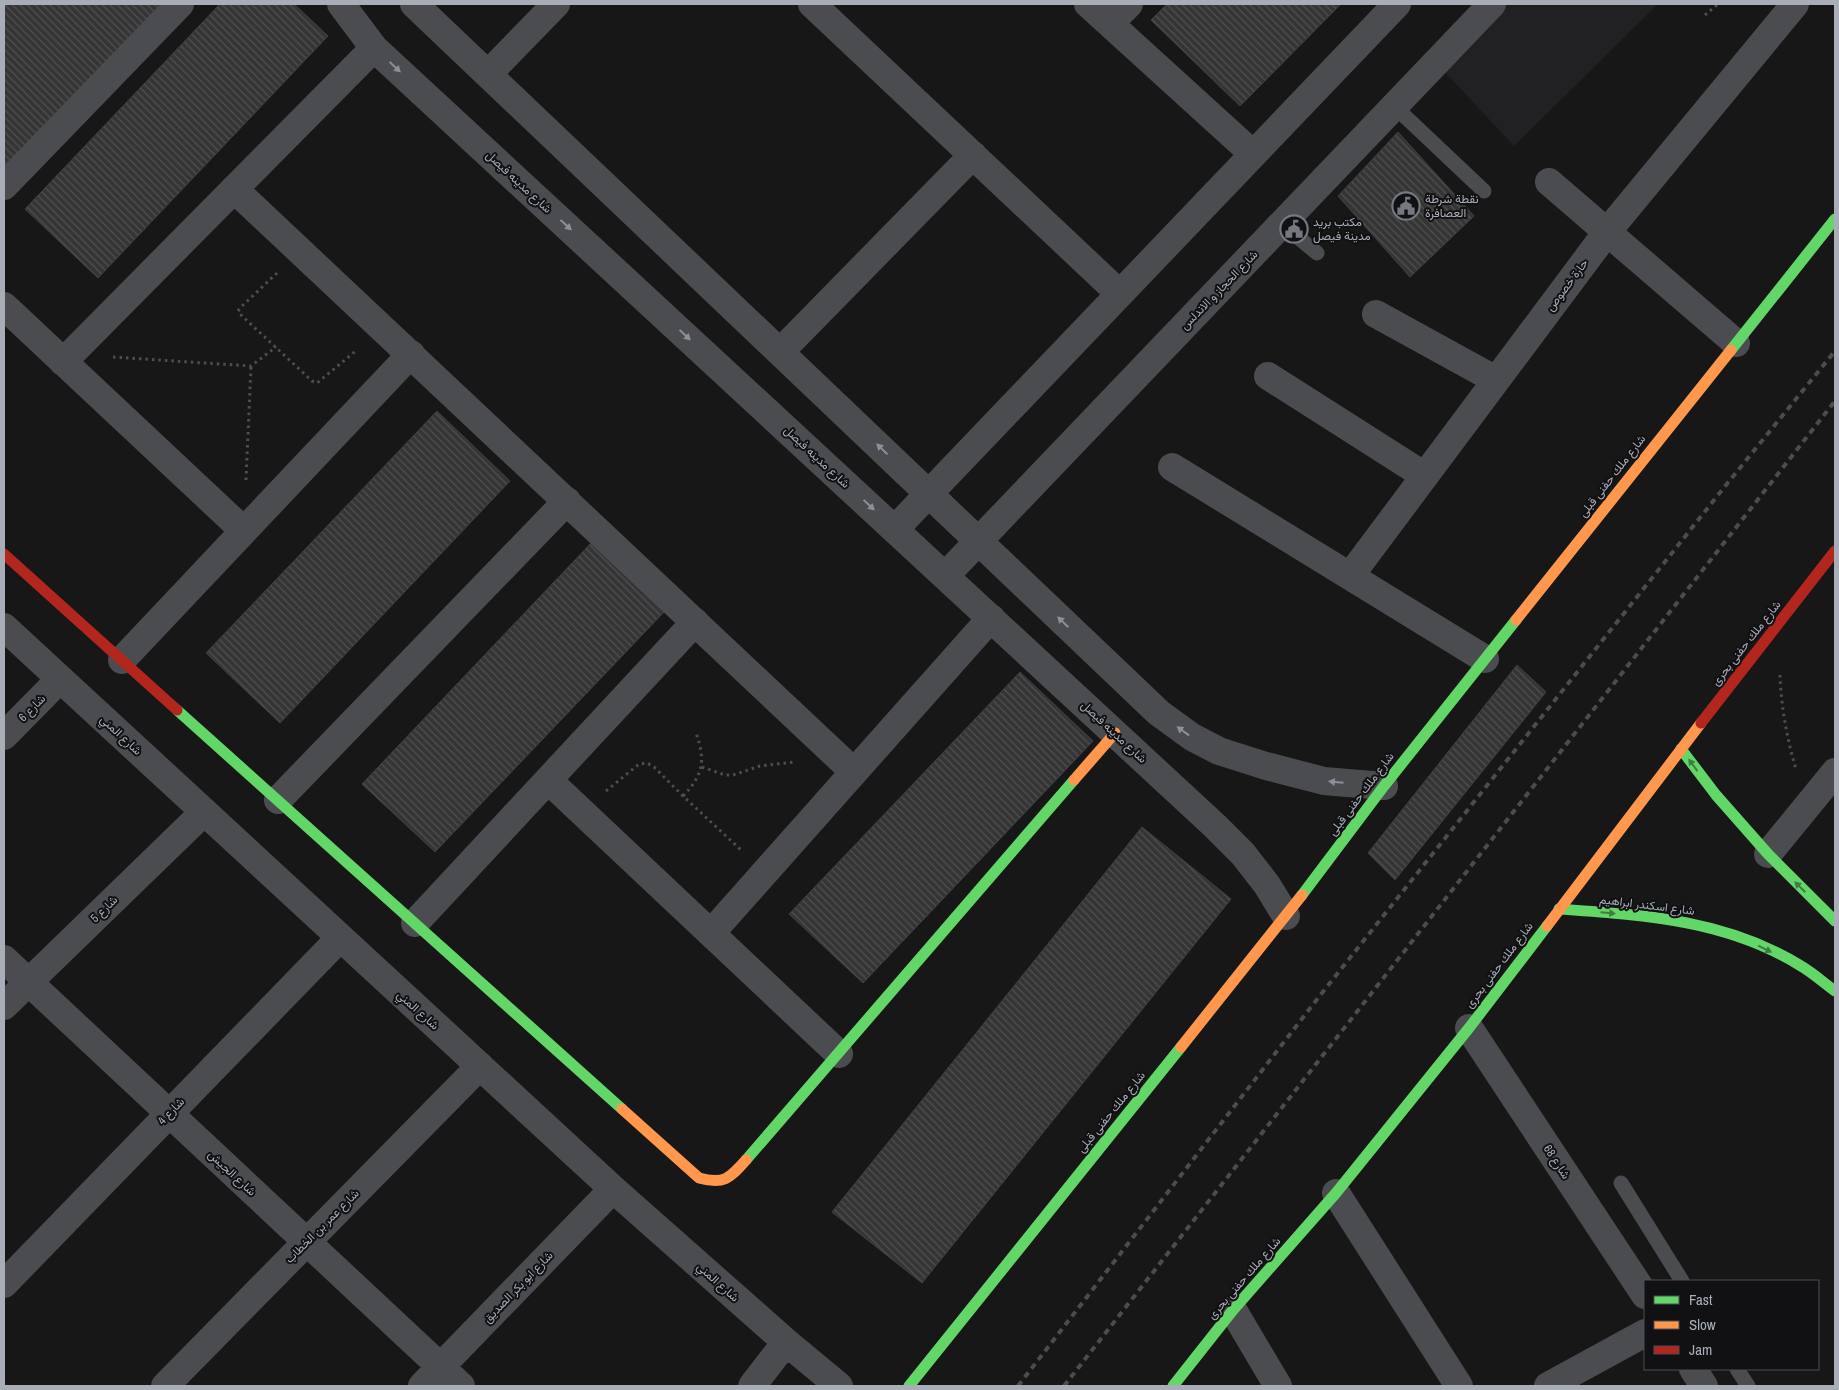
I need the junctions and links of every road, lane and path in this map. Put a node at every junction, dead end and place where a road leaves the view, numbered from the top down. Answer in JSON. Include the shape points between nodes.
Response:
{"nodes":[{"id":1,"x":180,"y":4,"type":"edge"},
{"id":2,"x":341,"y":4,"type":"edge"},
{"id":3,"x":414,"y":4,"type":"edge"},
{"id":4,"x":556,"y":4,"type":"edge"},
{"id":5,"x":1088,"y":4,"type":"edge"},
{"id":6,"x":1129,"y":4,"type":"edge"},
{"id":7,"x":1397,"y":4,"type":"edge"},
{"id":8,"x":1492,"y":4,"type":"edge"},
{"id":9,"x":1718,"y":4,"type":"edge"},
{"id":10,"x":1795,"y":4,"type":"edge"},
{"id":11,"x":828,"y":9,"type":"edge"},
{"id":12,"x":1705,"y":15,"type":"dead end"},
{"id":13,"x":1110,"y":24,"type":"junction"},
{"id":14,"x":374,"y":48,"type":"junction"},
{"id":15,"x":488,"y":74,"type":"junction"},
{"id":16,"x":1394,"y":106,"type":"junction"},
{"id":17,"x":1253,"y":154,"type":"junction"},
{"id":18,"x":973,"y":155,"type":"junction"},
{"id":19,"x":1549,"y":182,"type":"dead end"},
{"id":20,"x":4,"y":186,"type":"edge"},
{"id":21,"x":234,"y":189,"type":"junction"},
{"id":22,"x":1484,"y":190,"type":"dead end"},
{"id":23,"x":1835,"y":219,"type":"edge"},
{"id":24,"x":1282,"y":224,"type":"junction"},
{"id":25,"x":1607,"y":232,"type":"junction"},
{"id":26,"x":300,"y":251,"type":"junction"},
{"id":27,"x":1318,"y":253,"type":"dead end"},
{"id":28,"x":1120,"y":294,"type":"junction"},
{"id":29,"x":4,"y":306,"type":"edge"},
{"id":30,"x":1376,"y":314,"type":"dead end"},
{"id":31,"x":381,"y":328,"type":"junction"},
{"id":32,"x":1736,"y":343,"type":"junction"},
{"id":33,"x":276,"y":347,"type":"junction"},
{"id":34,"x":780,"y":352,"type":"junction"},
{"id":35,"x":410,"y":354,"type":"junction"},
{"id":36,"x":66,"y":358,"type":"junction"},
{"id":37,"x":251,"y":366,"type":"junction"},
{"id":38,"x":1268,"y":376,"type":"dead end"},
{"id":39,"x":1496,"y":380,"type":"junction"},
{"id":40,"x":1172,"y":468,"type":"dead end"},
{"id":41,"x":1424,"y":476,"type":"junction"},
{"id":42,"x":246,"y":483,"type":"dead end"},
{"id":43,"x":929,"y":494,"type":"junction"},
{"id":44,"x":567,"y":501,"type":"junction"},
{"id":45,"x":895,"y":530,"type":"junction"},
{"id":46,"x":244,"y":531,"type":"junction"},
{"id":47,"x":978,"y":542,"type":"junction"},
{"id":48,"x":1835,"y":551,"type":"edge"},
{"id":49,"x":4,"y":554,"type":"edge"},
{"id":50,"x":945,"y":576,"type":"junction"},
{"id":51,"x":1350,"y":576,"type":"junction"},
{"id":52,"x":991,"y":618,"type":"junction"},
{"id":53,"x":695,"y":622,"type":"junction"},
{"id":54,"x":4,"y":627,"type":"edge"},
{"id":55,"x":1485,"y":659,"type":"junction"},
{"id":56,"x":122,"y":660,"type":"junction"},
{"id":57,"x":1780,"y":674,"type":"dead end"},
{"id":58,"x":60,"y":679,"type":"junction"},
{"id":59,"x":696,"y":733,"type":"dead end"},
{"id":60,"x":1115,"y":733,"type":"junction"},
{"id":61,"x":4,"y":736,"type":"edge"},
{"id":62,"x":1681,"y":749,"type":"junction"},
{"id":63,"x":847,"y":765,"type":"junction"},
{"id":64,"x":702,"y":767,"type":"junction"},
{"id":65,"x":1835,"y":772,"type":"edge"},
{"id":66,"x":548,"y":780,"type":"junction"},
{"id":67,"x":1384,"y":786,"type":"junction"},
{"id":68,"x":682,"y":796,"type":"junction"},
{"id":69,"x":278,"y":800,"type":"junction"},
{"id":70,"x":1808,"y":806,"type":"junction"},
{"id":71,"x":204,"y":812,"type":"junction"},
{"id":72,"x":581,"y":812,"type":"junction"},
{"id":73,"x":1768,"y":854,"type":"junction"},
{"id":74,"x":766,"y":872,"type":"junction"},
{"id":75,"x":1559,"y":909,"type":"junction"},
{"id":76,"x":1286,"y":916,"type":"junction"},
{"id":77,"x":1835,"y":921,"type":"edge"},
{"id":78,"x":415,"y":923,"type":"junction"},
{"id":79,"x":711,"y":933,"type":"junction"},
{"id":80,"x":340,"y":938,"type":"junction"},
{"id":81,"x":4,"y":959,"type":"edge"},
{"id":82,"x":28,"y":982,"type":"junction"},
{"id":83,"x":1835,"y":992,"type":"edge"},
{"id":84,"x":4,"y":1006,"type":"edge"},
{"id":85,"x":1469,"y":1028,"type":"junction"},
{"id":86,"x":839,"y":1054,"type":"junction"},
{"id":87,"x":480,"y":1066,"type":"junction"},
{"id":88,"x":169,"y":1114,"type":"junction"},
{"id":89,"x":1621,"y":1183,"type":"dead end"},
{"id":90,"x":613,"y":1189,"type":"junction"},
{"id":91,"x":1336,"y":1193,"type":"junction"},
{"id":92,"x":306,"y":1242,"type":"junction"},
{"id":93,"x":1681,"y":1280,"type":"edge"},
{"id":94,"x":4,"y":1284,"type":"edge"},
{"id":95,"x":1644,"y":1293,"type":"edge"},
{"id":96,"x":1233,"y":1310,"type":"junction"},
{"id":97,"x":1644,"y":1334,"type":"edge"},
{"id":98,"x":786,"y":1342,"type":"junction"},
{"id":99,"x":1694,"y":1370,"type":"edge"},
{"id":100,"x":1738,"y":1370,"type":"edge"},
{"id":101,"x":432,"y":1377,"type":"edge"},
{"id":102,"x":165,"y":1386,"type":"edge"},
{"id":103,"x":461,"y":1386,"type":"edge"},
{"id":104,"x":752,"y":1386,"type":"edge"},
{"id":105,"x":838,"y":1386,"type":"edge"},
{"id":106,"x":909,"y":1386,"type":"edge"},
{"id":107,"x":1173,"y":1386,"type":"edge"},
{"id":108,"x":1278,"y":1386,"type":"edge"},
{"id":109,"x":1459,"y":1386,"type":"edge"},
{"id":110,"x":1548,"y":1386,"type":"edge"},
{"id":111,"x":1704,"y":1386,"type":"edge"},
{"id":112,"x":1748,"y":1386,"type":"edge"}],
"edges":[{"from":1,"to":20,"type":"street"},
{"from":2,"to":14,"type":"street","name":"شارع مدينه فيصل"},
{"from":3,"to":15,"type":"street"},
{"from":4,"to":15,"type":"street"},
{"from":5,"to":13,"type":"street"},
{"from":6,"to":13,"type":"street"},
{"from":7,"to":17,"type":"street"},
{"from":8,"to":16,"type":"street","name":"شارع الحجاز و الاندلس"},
{"from":9,"to":12,"type":"path"},
{"from":10,"to":25,"type":"street","name":"حارة خصوص"},
{"from":11,"to":18,"type":"street"},
{"from":13,"to":17,"type":"street"},
{"from":14,"to":21,"type":"street"},
{"from":14,"to":45,"type":"street","name":"شارع مدينه فيصل","one_way":true},
{"from":15,"to":34,"type":"street"},
{"from":16,"to":22,"type":"lane"},
{"from":16,"to":24,"type":"street","name":"شارع الحجاز و الاندلس"},
{"from":17,"to":28,"type":"street"},
{"from":18,"to":28,"type":"street"},
{"from":18,"to":34,"type":"street"},
{"from":19,"to":25,"type":"street"},
{"from":21,"to":26,"type":"street"},
{"from":21,"to":36,"type":"street"},
{"from":23,"to":32,"type":"street","name":"شارع ملك حفنى قبلى"},
{"from":24,"to":27,"type":"lane"},
{"from":24,"to":47,"type":"street","name":"شارع الحجاز و الاندلس"},
{"from":25,"to":32,"type":"street"},
{"from":25,"to":39,"type":"street","name":"حارة خصوص"},
{"from":26,"to":31,"type":"street"},
{"from":26,"to":33,"type":"path","via":[[238,312]]},
{"from":28,"to":43,"type":"street"},
{"from":29,"to":36,"type":"street"},
{"from":30,"to":39,"type":"street"},
{"from":31,"to":33,"type":"path","via":[[317,383]]},
{"from":31,"to":35,"type":"street"},
{"from":32,"to":55,"type":"street","name":"شارع ملك حفنى قبلى"},
{"from":33,"to":37,"type":"path"},
{"from":43,"to":34,"type":"street","one_way":true},
{"from":35,"to":44,"type":"street"},
{"from":35,"to":46,"type":"street"},
{"from":36,"to":37,"type":"path"},
{"from":36,"to":46,"type":"street"},
{"from":37,"to":42,"type":"path"},
{"from":38,"to":41,"type":"street"},
{"from":39,"to":41,"type":"street","name":"حارة خصوص"},
{"from":40,"to":51,"type":"street"},
{"from":41,"to":51,"type":"street","name":"حارة خصوص"},
{"from":43,"to":45,"type":"street"},
{"from":43,"to":47,"type":"street"},
{"from":44,"to":53,"type":"street"},
{"from":44,"to":69,"type":"street"},
{"from":45,"to":50,"type":"street","name":"شارع مدينه فيصل"},
{"from":46,"to":56,"type":"street"},
{"from":47,"to":50,"type":"street","name":"شارع الحجاز و الاندلس"},
{"from":67,"to":47,"type":"street","one_way":true,"via":[[1324,781],[1219,752],[1192,737],[1159,713]]},
{"from":48,"to":62,"type":"street","name":"شارع ملك حفنى بحرى"},
{"from":49,"to":56,"type":"street"},
{"from":50,"to":52,"type":"street","name":"شارع مدينه فيصل"},
{"from":51,"to":55,"type":"street"},
{"from":52,"to":60,"type":"street","name":"شارع مدينه فيصل"},
{"from":52,"to":63,"type":"street"},
{"from":53,"to":63,"type":"street"},
{"from":53,"to":66,"type":"street"},
{"from":54,"to":58,"type":"street","name":"شارع المني"},
{"from":55,"to":67,"type":"street","name":"شارع ملك حفنى قبلى"},
{"from":56,"to":69,"type":"street"},
{"from":57,"to":70,"type":"path","via":[[1780,694],[1792,754]]},
{"from":58,"to":61,"type":"street","name":"شارع 6"},
{"from":58,"to":71,"type":"street","name":"شارع المني"},
{"from":59,"to":64,"type":"path","via":[[702,749]]},
{"from":60,"to":76,"type":"street","name":"شارع مدينه فيصل","via":[[1243,854]]},
{"from":60,"to":86,"type":"street"},
{"from":73,"to":62,"type":"street","one_way":true},
{"from":62,"to":75,"type":"street","name":"شارع ملك حفنى بحرى"},
{"from":63,"to":64,"type":"path","via":[[767,765],[733,776]]},
{"from":63,"to":74,"type":"street"},
{"from":64,"to":68,"type":"path","via":[[695,783]]},
{"from":65,"to":70,"type":"street"},
{"from":66,"to":72,"type":"street"},
{"from":66,"to":78,"type":"street"},
{"from":67,"to":76,"type":"street","name":"شارع ملك حفنى قبلى"},
{"from":68,"to":72,"type":"path","via":[[654,767],[639,764]]},
{"from":68,"to":74,"type":"path"},
{"from":69,"to":78,"type":"street"},
{"from":70,"to":73,"type":"street"},
{"from":71,"to":80,"type":"street","name":"شارع المني"},
{"from":71,"to":82,"type":"street","name":"شارع 5"},
{"from":72,"to":79,"type":"street"},
{"from":77,"to":73,"type":"street","one_way":true},
{"from":74,"to":79,"type":"street"},
{"from":75,"to":83,"type":"street","name":"شارع اسكندر ابراهيم","one_way":true,"via":[[1688,922],[1746,939],[1801,966]]},
{"from":75,"to":85,"type":"street","name":"شارع ملك حفنى بحرى"},
{"from":76,"to":106,"type":"street","name":"شارع ملك حفنى قبلى"},
{"from":78,"to":86,"type":"street","via":[[699,1178],[713,1182],[731,1177]]},
{"from":79,"to":86,"type":"street"},
{"from":80,"to":87,"type":"street","name":"شارع المني"},
{"from":80,"to":88,"type":"street","name":"شارع 4"},
{"from":81,"to":82,"type":"street","name":"شارع الجيش"},
{"from":82,"to":84,"type":"street","name":"شارع 5"},
{"from":82,"to":88,"type":"street","name":"شارع الجيش"},
{"from":85,"to":91,"type":"street","name":"شارع ملك حفنى بحرى"},
{"from":85,"to":95,"type":"street","name":"شارع 68"},
{"from":87,"to":90,"type":"street","name":"شارع المني"},
{"from":87,"to":92,"type":"street","name":"شارع عمر بن الخطاب"},
{"from":88,"to":92,"type":"street","name":"شارع الجيش"},
{"from":88,"to":94,"type":"street","name":"شارع 4"},
{"from":89,"to":93,"type":"lane"},
{"from":90,"to":98,"type":"street","name":"شارع المني"},
{"from":90,"to":101,"type":"street","name":"شارع ابو بكر الصديق"},
{"from":91,"to":96,"type":"street","name":"شارع ملك حفنى بحرى"},
{"from":91,"to":109,"type":"street"},
{"from":92,"to":101,"type":"street","name":"شارع الجيش"},
{"from":92,"to":102,"type":"street","name":"شارع عمر بن الخطاب"},
{"from":96,"to":107,"type":"street","name":"شارع ملك حفنى بحرى"},
{"from":96,"to":108,"type":"street"},
{"from":97,"to":110,"type":"street"},
{"from":98,"to":104,"type":"street"},
{"from":98,"to":105,"type":"street","name":"شارع المني"},
{"from":99,"to":111,"type":"street"},
{"from":100,"to":112,"type":"lane"},
{"from":101,"to":103,"type":"street","name":"شارع الجيش"}]}
